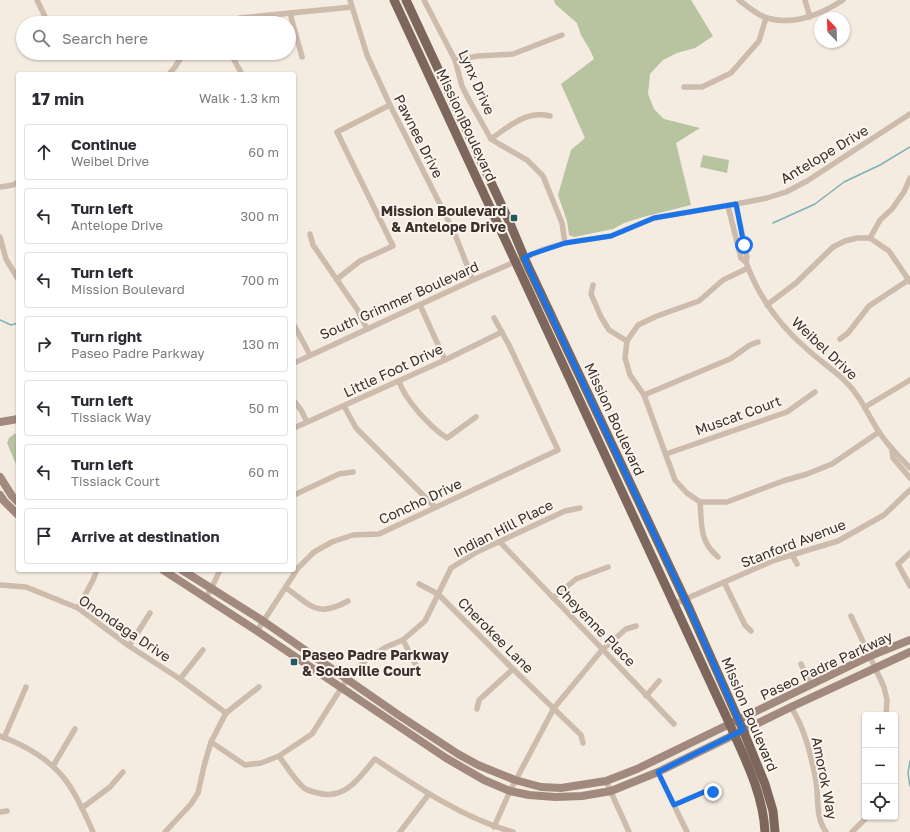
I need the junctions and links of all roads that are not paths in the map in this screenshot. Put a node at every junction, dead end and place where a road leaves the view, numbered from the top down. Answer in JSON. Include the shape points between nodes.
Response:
{"nodes":[{"id":1,"x":38,"y":0,"type":"edge"},
{"id":2,"x":350,"y":0,"type":"edge"},
{"id":3,"x":394,"y":0,"type":"edge"},
{"id":4,"x":406,"y":0,"type":"edge"},
{"id":5,"x":424,"y":0,"type":"edge"},
{"id":6,"x":739,"y":0,"type":"edge"},
{"id":7,"x":804,"y":0,"type":"edge"},
{"id":8,"x":843,"y":0,"type":"edge"},
{"id":9,"x":352,"y":8,"type":"junction"},
{"id":10,"x":290,"y":13,"type":"junction"},
{"id":11,"x":45,"y":16,"type":"edge"},
{"id":12,"x":260,"y":16,"type":"edge"},
{"id":13,"x":291,"y":16,"type":"edge"},
{"id":14,"x":810,"y":17,"type":"junction"},
{"id":15,"x":766,"y":18,"type":"junction"},
{"id":16,"x":296,"y":35,"type":"edge"},
{"id":17,"x":562,"y":35,"type":"dead end"},
{"id":18,"x":302,"y":57,"type":"dead end"},
{"id":19,"x":180,"y":60,"type":"edge"},
{"id":20,"x":234,"y":60,"type":"edge"},
{"id":21,"x":455,"y":60,"type":"junction"},
{"id":22,"x":171,"y":72,"type":"edge"},
{"id":23,"x":241,"y":72,"type":"edge"},
{"id":24,"x":684,"y":87,"type":"dead end"},
{"id":25,"x":390,"y":105,"type":"junction"},
{"id":26,"x":910,"y":114,"type":"edge"},
{"id":27,"x":550,"y":116,"type":"dead end"},
{"id":28,"x":491,"y":139,"type":"junction"},
{"id":29,"x":910,"y":178,"type":"edge"},
{"id":30,"x":16,"y":183,"type":"edge"},
{"id":31,"x":0,"y":187,"type":"edge"},
{"id":32,"x":736,"y":204,"type":"junction"},
{"id":33,"x":728,"y":206,"type":"junction"},
{"id":34,"x":310,"y":234,"type":"dead end"},
{"id":35,"x":0,"y":238,"type":"edge"},
{"id":36,"x":870,"y":238,"type":"junction"},
{"id":37,"x":565,"y":243,"type":"junction"},
{"id":38,"x":524,"y":258,"type":"junction"},
{"id":39,"x":515,"y":262,"type":"junction"},
{"id":40,"x":746,"y":262,"type":"junction"},
{"id":41,"x":748,"y":268,"type":"junction"},
{"id":42,"x":16,"y":276,"type":"edge"},
{"id":43,"x":337,"y":279,"type":"junction"},
{"id":44,"x":473,"y":280,"type":"junction"},
{"id":45,"x":910,"y":280,"type":"edge"},
{"id":46,"x":593,"y":285,"type":"dead end"},
{"id":47,"x":420,"y":305,"type":"junction"},
{"id":48,"x":767,"y":305,"type":"junction"},
{"id":49,"x":494,"y":318,"type":"dead end"},
{"id":50,"x":296,"y":329,"type":"edge"},
{"id":51,"x":367,"y":329,"type":"junction"},
{"id":52,"x":502,"y":332,"type":"junction"},
{"id":53,"x":840,"y":339,"type":"dead end"},
{"id":54,"x":627,"y":341,"type":"junction"},
{"id":55,"x":758,"y":342,"type":"dead end"},
{"id":56,"x":310,"y":355,"type":"junction"},
{"id":57,"x":444,"y":360,"type":"junction"},
{"id":58,"x":296,"y":362,"type":"edge"},
{"id":59,"x":910,"y":380,"type":"edge"},
{"id":60,"x":399,"y":381,"type":"junction"},
{"id":61,"x":815,"y":392,"type":"dead end"},
{"id":62,"x":644,"y":396,"type":"junction"},
{"id":63,"x":296,"y":404,"type":"edge"},
{"id":64,"x":344,"y":406,"type":"junction"},
{"id":65,"x":865,"y":407,"type":"junction"},
{"id":66,"x":476,"y":417,"type":"dead end"},
{"id":67,"x":16,"y":419,"type":"edge"},
{"id":68,"x":0,"y":422,"type":"edge"},
{"id":69,"x":307,"y":422,"type":"junction"},
{"id":70,"x":296,"y":427,"type":"edge"},
{"id":71,"x":879,"y":432,"type":"junction"},
{"id":72,"x":892,"y":451,"type":"junction"},
{"id":73,"x":666,"y":454,"type":"junction"},
{"id":74,"x":910,"y":468,"type":"edge"},
{"id":75,"x":353,"y":472,"type":"dead end"},
{"id":76,"x":0,"y":476,"type":"edge"},
{"id":77,"x":910,"y":478,"type":"edge"},
{"id":78,"x":910,"y":490,"type":"edge"},
{"id":79,"x":296,"y":494,"type":"edge"},
{"id":80,"x":0,"y":495,"type":"edge"},
{"id":81,"x":16,"y":500,"type":"edge"},
{"id":82,"x":700,"y":502,"type":"junction"},
{"id":83,"x":435,"y":507,"type":"junction"},
{"id":84,"x":580,"y":508,"type":"dead end"},
{"id":85,"x":16,"y":513,"type":"edge"},
{"id":86,"x":500,"y":542,"type":"junction"},
{"id":87,"x":910,"y":553,"type":"edge"},
{"id":88,"x":792,"y":555,"type":"junction"},
{"id":89,"x":718,"y":557,"type":"dead end"},
{"id":90,"x":797,"y":564,"type":"dead end"},
{"id":91,"x":296,"y":566,"type":"edge"},
{"id":92,"x":608,"y":567,"type":"dead end"},
{"id":93,"x":96,"y":572,"type":"edge"},
{"id":94,"x":166,"y":572,"type":"edge"},
{"id":95,"x":185,"y":572,"type":"edge"},
{"id":96,"x":219,"y":572,"type":"edge"},
{"id":97,"x":293,"y":572,"type":"edge"},
{"id":98,"x":724,"y":582,"type":"junction"},
{"id":99,"x":0,"y":584,"type":"edge"},
{"id":100,"x":419,"y":584,"type":"dead end"},
{"id":101,"x":910,"y":586,"type":"edge"},
{"id":102,"x":212,"y":588,"type":"junction"},
{"id":103,"x":286,"y":588,"type":"junction"},
{"id":104,"x":438,"y":594,"type":"junction"},
{"id":105,"x":206,"y":597,"type":"junction"},
{"id":106,"x":553,"y":598,"type":"junction"},
{"id":107,"x":685,"y":600,"type":"junction"},
{"id":108,"x":348,"y":601,"type":"dead end"},
{"id":109,"x":674,"y":604,"type":"junction"},
{"id":110,"x":78,"y":608,"type":"junction"},
{"id":111,"x":150,"y":613,"type":"dead end"},
{"id":112,"x":850,"y":616,"type":"dead end"},
{"id":113,"x":263,"y":621,"type":"junction"},
{"id":114,"x":636,"y":626,"type":"dead end"},
{"id":115,"x":257,"y":631,"type":"junction"},
{"id":116,"x":751,"y":631,"type":"dead end"},
{"id":117,"x":402,"y":640,"type":"junction"},
{"id":118,"x":910,"y":640,"type":"edge"},
{"id":119,"x":129,"y":646,"type":"junction"},
{"id":120,"x":203,"y":650,"type":"dead end"},
{"id":121,"x":602,"y":650,"type":"junction"},
{"id":122,"x":910,"y":652,"type":"edge"},
{"id":123,"x":870,"y":656,"type":"junction"},
{"id":124,"x":801,"y":664,"type":"dead end"},
{"id":125,"x":875,"y":667,"type":"junction"},
{"id":126,"x":512,"y":669,"type":"junction"},
{"id":127,"x":419,"y":671,"type":"dead end"},
{"id":128,"x":180,"y":679,"type":"junction"},
{"id":129,"x":347,"y":680,"type":"junction"},
{"id":130,"x":659,"y":681,"type":"dead end"},
{"id":131,"x":811,"y":685,"type":"junction"},
{"id":132,"x":26,"y":687,"type":"dead end"},
{"id":133,"x":259,"y":687,"type":"dead end"},
{"id":134,"x":341,"y":688,"type":"junction"},
{"id":135,"x":646,"y":696,"type":"junction"},
{"id":136,"x":791,"y":707,"type":"junction"},
{"id":137,"x":554,"y":708,"type":"junction"},
{"id":138,"x":477,"y":709,"type":"dead end"},
{"id":139,"x":886,"y":712,"type":"edge"},
{"id":140,"x":226,"y":713,"type":"junction"},
{"id":141,"x":739,"y":721,"type":"junction"},
{"id":142,"x":674,"y":724,"type":"dead end"},
{"id":143,"x":730,"y":725,"type":"junction"},
{"id":144,"x":75,"y":729,"type":"dead end"},
{"id":145,"x":743,"y":730,"type":"junction"},
{"id":146,"x":734,"y":735,"type":"junction"},
{"id":147,"x":2,"y":737,"type":"edge"},
{"id":148,"x":211,"y":742,"type":"junction"},
{"id":149,"x":582,"y":743,"type":"dead end"},
{"id":150,"x":279,"y":756,"type":"junction"},
{"id":151,"x":53,"y":766,"type":"junction"},
{"id":152,"x":123,"y":772,"type":"dead end"},
{"id":153,"x":658,"y":772,"type":"junction"},
{"id":154,"x":515,"y":780,"type":"junction"},
{"id":155,"x":606,"y":781,"type":"junction"},
{"id":156,"x":510,"y":790,"type":"junction"},
{"id":157,"x":611,"y":791,"type":"junction"},
{"id":158,"x":713,"y":792,"type":"dead end"},
{"id":159,"x":429,"y":794,"type":"junction"},
{"id":160,"x":674,"y":805,"type":"junction"},
{"id":161,"x":82,"y":808,"type":"junction"},
{"id":162,"x":7,"y":811,"type":"dead end"},
{"id":163,"x":0,"y":812,"type":"edge"},
{"id":164,"x":864,"y":820,"type":"edge"},
{"id":165,"x":494,"y":827,"type":"junction"},
{"id":166,"x":93,"y":832,"type":"edge"},
{"id":167,"x":165,"y":832,"type":"edge"},
{"id":168,"x":400,"y":832,"type":"edge"},
{"id":169,"x":513,"y":832,"type":"edge"},
{"id":170,"x":629,"y":832,"type":"edge"},
{"id":171,"x":687,"y":832,"type":"edge"},
{"id":172,"x":765,"y":832,"type":"edge"},
{"id":173,"x":775,"y":832,"type":"edge"},
{"id":174,"x":826,"y":832,"type":"edge"},
{"id":175,"x":852,"y":832,"type":"edge"}],
"edges":[{"from":1,"to":11,"type":"street"},
{"from":2,"to":9,"type":"street","name":"Pawnee Drive"},
{"from":3,"to":39,"type":"main road","name":"Mission Boulevard"},
{"from":4,"to":38,"type":"main road","name":"Mission Boulevard"},
{"from":5,"to":21,"type":"street","name":"Lynx Drive"},
{"from":6,"to":15,"type":"street"},
{"from":7,"to":14,"type":"street"},
{"from":8,"to":14,"type":"street"},
{"from":9,"to":10,"type":"street"},
{"from":9,"to":25,"type":"street","name":"Pawnee Drive","via":[[367,55]]},
{"from":10,"to":12,"type":"street"},
{"from":10,"to":13,"type":"street"},
{"from":14,"to":15,"type":"street","via":[[782,21]]},
{"from":15,"to":24,"type":"street","via":[[759,41],[731,73],[702,87]]},
{"from":16,"to":18,"type":"street"},
{"from":17,"to":21,"type":"street","via":[[513,54]]},
{"from":19,"to":22,"type":"street"},
{"from":20,"to":23,"type":"street"},
{"from":21,"to":28,"type":"street","name":"Lynx Drive","via":[[462,86]]},
{"from":25,"to":43,"type":"street","via":[[337,132],[393,246],[360,261]]},
{"from":25,"to":44,"type":"street","name":"Pawnee Drive","via":[[454,232]]},
{"from":26,"to":32,"type":"street","name":"Antelope Drive","via":[[786,192]]},
{"from":27,"to":28,"type":"street","via":[[541,113],[515,121]]},
{"from":28,"to":37,"type":"street","name":"Lynx Drive","via":[[527,160],[543,176],[562,223]]},
{"from":29,"to":36,"type":"street","via":[[904,192],[880,220]]},
{"from":30,"to":31,"type":"street"},
{"from":32,"to":33,"type":"street","name":"Antelope Drive"},
{"from":32,"to":40,"type":"street","name":"Weibel Drive"},
{"from":33,"to":37,"type":"street","name":"Antelope Drive","via":[[654,218],[611,236]]},
{"from":33,"to":40,"type":"street","name":"Weibel Drive","via":[[741,258]]},
{"from":34,"to":43,"type":"street","via":[[313,245]]},
{"from":35,"to":42,"type":"street","via":[[6,259]]},
{"from":36,"to":45,"type":"street","via":[[889,251]]},
{"from":36,"to":48,"type":"street","via":[[857,238],[833,247],[796,283]]},
{"from":37,"to":38,"type":"street","name":"Antelope Drive"},
{"from":38,"to":39,"type":"street","name":"Antelope Drive"},
{"from":38,"to":107,"type":"main road","name":"Mission Boulevard"},
{"from":39,"to":44,"type":"street","name":"South Grimmer Boulevard"},
{"from":39,"to":109,"type":"main road","name":"Mission Boulevard"},
{"from":40,"to":41,"type":"street","name":"Weibel Drive"},
{"from":41,"to":48,"type":"street","name":"Weibel Drive"},
{"from":41,"to":54,"type":"street","via":[[723,280],[698,301],[638,325]]},
{"from":43,"to":51,"type":"street","via":[[358,309]]},
{"from":44,"to":47,"type":"street","name":"South Grimmer Boulevard"},
{"from":45,"to":53,"type":"street","via":[[869,306],[848,333]]},
{"from":46,"to":54,"type":"street","via":[[591,294],[600,317],[609,330]]},
{"from":47,"to":51,"type":"street","name":"South Grimmer Boulevard"},
{"from":47,"to":57,"type":"street"},
{"from":48,"to":65,"type":"street","name":"Weibel Drive","via":[[807,350],[846,382]]},
{"from":49,"to":52,"type":"street"},
{"from":50,"to":56,"type":"street"},
{"from":51,"to":56,"type":"street","name":"South Grimmer Boulevard"},
{"from":52,"to":57,"type":"street","name":"Little Foot Drive"},
{"from":52,"to":83,"type":"street","name":"Concho Drive","via":[[558,450]]},
{"from":54,"to":62,"type":"street","via":[[625,358],[630,375]]},
{"from":55,"to":62,"type":"street","via":[[730,359]]},
{"from":56,"to":58,"type":"street","name":"South Grimmer Boulevard"},
{"from":57,"to":60,"type":"street","name":"Little Foot Drive"},
{"from":59,"to":65,"type":"street"},
{"from":60,"to":64,"type":"street","name":"Little Foot Drive"},
{"from":60,"to":66,"type":"street","via":[[407,400],[447,438]]},
{"from":61,"to":73,"type":"street","name":"Muscat Court","via":[[787,412]]},
{"from":62,"to":73,"type":"street"},
{"from":63,"to":69,"type":"street"},
{"from":64,"to":69,"type":"street","name":"Little Foot Drive"},
{"from":64,"to":83,"type":"street","via":[[356,428]]},
{"from":65,"to":71,"type":"street","name":"Weibel Drive"},
{"from":67,"to":68,"type":"main road"},
{"from":69,"to":70,"type":"street","name":"Little Foot Drive"},
{"from":71,"to":72,"type":"street","name":"Weibel Drive"},
{"from":71,"to":82,"type":"street","via":[[832,464],[807,474],[727,502]]},
{"from":72,"to":74,"type":"street","name":"Weibel Drive"},
{"from":72,"to":77,"type":"street","name":"Weibel Drive","via":[[893,458]]},
{"from":73,"to":82,"type":"street","via":[[675,480]]},
{"from":75,"to":79,"type":"street","via":[[339,474]]},
{"from":76,"to":81,"type":"main road"},
{"from":78,"to":88,"type":"street","name":"Stanford Avenue","via":[[884,515],[855,532],[838,541]]},
{"from":80,"to":85,"type":"main road"},
{"from":82,"to":89,"type":"street","via":[[703,538],[711,552]]},
{"from":83,"to":91,"type":"street","name":"Concho Drive","via":[[379,534],[353,535],[332,542]]},
{"from":84,"to":86,"type":"street","name":"Indian Hill Place","via":[[565,511]]},
{"from":86,"to":104,"type":"street","name":"Indian Hill Place","via":[[451,568]]},
{"from":86,"to":106,"type":"street","name":"Cheyenne Place"},
{"from":87,"to":101,"type":"street","via":[[898,564]]},
{"from":88,"to":90,"type":"street"},
{"from":88,"to":98,"type":"street","name":"Stanford Avenue"},
{"from":92,"to":106,"type":"street","via":[[576,579]]},
{"from":93,"to":110,"type":"street"},
{"from":94,"to":105,"type":"main road","name":"Paseo Padre Parkway"},
{"from":95,"to":102,"type":"main road","name":"Paseo Padre Parkway"},
{"from":96,"to":102,"type":"street"},
{"from":97,"to":103,"type":"street","name":"Concho Drive"},
{"from":98,"to":107,"type":"street","name":"Stanford Avenue"},
{"from":98,"to":116,"type":"street","via":[[745,626]]},
{"from":99,"to":110,"type":"street","name":"Onondaga Drive","via":[[26,587]]},
{"from":100,"to":104,"type":"street","name":"Cherokee Lane"},
{"from":102,"to":105,"type":"street"},
{"from":102,"to":113,"type":"main road","name":"Paseo Padre Parkway"},
{"from":103,"to":108,"type":"street","via":[[317,609],[336,608]]},
{"from":103,"to":113,"type":"street","name":"Concho Drive"},
{"from":104,"to":117,"type":"street","name":"Indian Hill Place","via":[[425,621]]},
{"from":104,"to":126,"type":"street","name":"Cherokee Lane"},
{"from":105,"to":115,"type":"main road","name":"Paseo Padre Parkway"},
{"from":106,"to":121,"type":"street","name":"Cheyenne Place"},
{"from":107,"to":109,"type":"street","name":"Stanford Avenue"},
{"from":107,"to":141,"type":"main road","name":"Mission Boulevard"},
{"from":109,"to":143,"type":"main road","name":"Mission Boulevard"},
{"from":110,"to":119,"type":"street","name":"Onondaga Drive"},
{"from":111,"to":119,"type":"street"},
{"from":112,"to":123,"type":"street"},
{"from":113,"to":115,"type":"street","name":"Concho Drive"},
{"from":113,"to":129,"type":"main road","name":"Paseo Padre Parkway"},
{"from":114,"to":121,"type":"street","via":[[626,629]]},
{"from":115,"to":134,"type":"main road","name":"Paseo Padre Parkway"},
{"from":117,"to":127,"type":"street"},
{"from":117,"to":129,"type":"street","name":"Indian Hill Place","via":[[366,659]]},
{"from":118,"to":123,"type":"main road","name":"Paseo Padre Parkway"},
{"from":119,"to":128,"type":"street","name":"Onondaga Drive"},
{"from":120,"to":128,"type":"street"},
{"from":121,"to":135,"type":"street","name":"Cheyenne Place"},
{"from":121,"to":137,"type":"street"},
{"from":122,"to":125,"type":"main road","name":"Paseo Padre Parkway"},
{"from":123,"to":125,"type":"street"},
{"from":123,"to":131,"type":"main road","name":"Paseo Padre Parkway"},
{"from":124,"to":131,"type":"street"},
{"from":125,"to":136,"type":"main road","name":"Paseo Padre Parkway"},
{"from":125,"to":139,"type":"street","via":[[888,700]]},
{"from":126,"to":137,"type":"street","name":"Cherokee Lane"},
{"from":126,"to":138,"type":"street","via":[[479,700]]},
{"from":128,"to":140,"type":"street","name":"Onondaga Drive"},
{"from":129,"to":134,"type":"street","name":"Indian Hill Place"},
{"from":129,"to":154,"type":"main road","name":"Paseo Padre Parkway","via":[[458,754]]},
{"from":130,"to":135,"type":"street"},
{"from":131,"to":141,"type":"main road","name":"Paseo Padre Parkway"},
{"from":132,"to":147,"type":"street"},
{"from":133,"to":140,"type":"street"},
{"from":134,"to":150,"type":"street","name":"Indian Hill Place","via":[[312,734]]},
{"from":134,"to":156,"type":"main road","name":"Paseo Padre Parkway","via":[[446,758],[484,780]]},
{"from":135,"to":142,"type":"street","name":"Cheyenne Place"},
{"from":136,"to":145,"type":"main road","name":"Paseo Padre Parkway"},
{"from":136,"to":174,"type":"street","name":"Amorok Way","via":[[806,738],[816,782],[817,807],[822,827]]},
{"from":137,"to":149,"type":"street","name":"Cherokee Lane","via":[[581,735]]},
{"from":137,"to":154,"type":"street"},
{"from":140,"to":148,"type":"street"},
{"from":141,"to":143,"type":"main road","name":"Paseo Padre Parkway"},
{"from":141,"to":145,"type":"main road","name":"Mission Boulevard"},
{"from":143,"to":146,"type":"main road","name":"Mission Boulevard"},
{"from":143,"to":155,"type":"main road","name":"Paseo Padre Parkway","via":[[653,762]]},
{"from":144,"to":151,"type":"street"},
{"from":145,"to":146,"type":"main road","name":"Paseo Padre Parkway"},
{"from":145,"to":173,"type":"main road","name":"Mission Boulevard","via":[[765,784],[773,811]]},
{"from":146,"to":153,"type":"main road","name":"Paseo Padre Parkway"},
{"from":146,"to":172,"type":"main road","name":"Mission Boulevard","via":[[759,794]]},
{"from":147,"to":151,"type":"street","via":[[24,746]]},
{"from":148,"to":150,"type":"street","name":"Indian Hill Place","via":[[245,765],[261,763]]},
{"from":148,"to":167,"type":"street","via":[[198,793]]},
{"from":150,"to":159,"type":"street","via":[[305,789],[325,795],[341,793],[356,783],[375,759]]},
{"from":151,"to":161,"type":"street","via":[[68,784]]},
{"from":152,"to":161,"type":"street","via":[[110,787]]},
{"from":153,"to":157,"type":"main road","name":"Paseo Padre Parkway"},
{"from":153,"to":160,"type":"street"},
{"from":154,"to":155,"type":"main road","name":"Paseo Padre Parkway","via":[[561,788]]},
{"from":154,"to":156,"type":"street"},
{"from":155,"to":157,"type":"street"},
{"from":156,"to":157,"type":"main road","name":"Paseo Padre Parkway","via":[[529,795],[556,797]]},
{"from":156,"to":165,"type":"street"},
{"from":157,"to":170,"type":"street"},
{"from":158,"to":160,"type":"street","via":[[704,792]]},
{"from":159,"to":165,"type":"street"},
{"from":159,"to":168,"type":"street"},
{"from":160,"to":171,"type":"street"},
{"from":161,"to":166,"type":"street"},
{"from":162,"to":163,"type":"street"},
{"from":164,"to":175,"type":"street"},
{"from":165,"to":169,"type":"street"}]}
